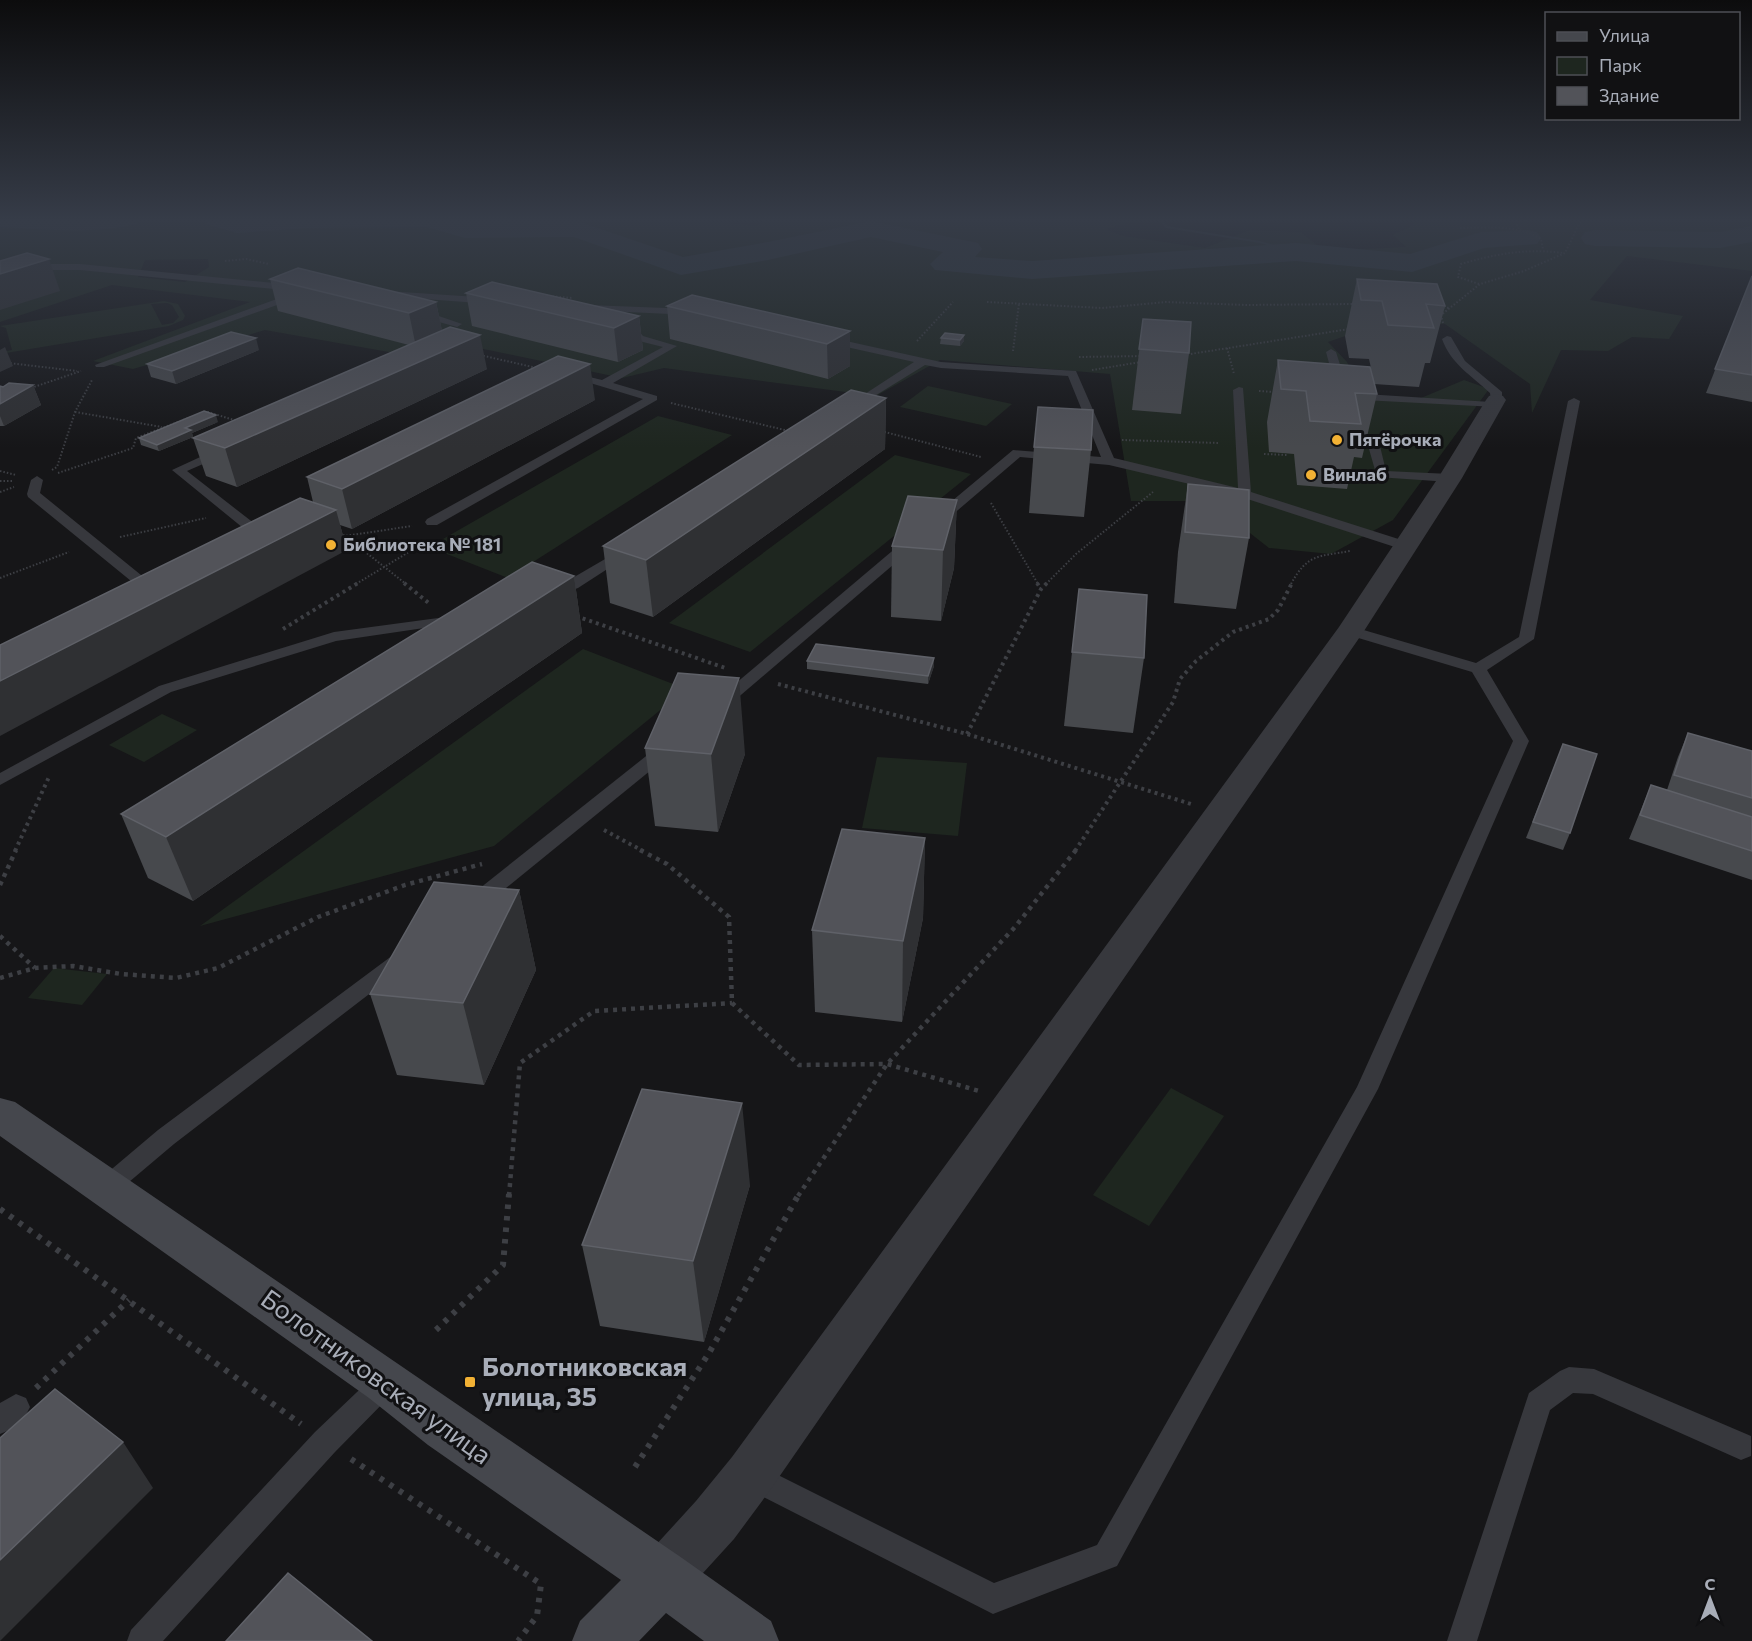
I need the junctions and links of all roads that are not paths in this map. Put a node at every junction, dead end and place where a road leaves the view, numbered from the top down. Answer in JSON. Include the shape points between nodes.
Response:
{"nodes":[{"id":1,"x":294,"y":295,"type":"edge"},
{"id":2,"x":390,"y":295,"type":"edge"},
{"id":3,"x":426,"y":297,"type":"junction"},
{"id":4,"x":508,"y":302,"type":"edge"},
{"id":5,"x":578,"y":307,"type":"edge"},
{"id":6,"x":614,"y":310,"type":"junction"},
{"id":7,"x":707,"y":314,"type":"edge"},
{"id":8,"x":457,"y":324,"type":"dead end"},
{"id":9,"x":810,"y":336,"type":"edge"},
{"id":10,"x":1447,"y":339,"type":"edge"},
{"id":11,"x":1331,"y":352,"type":"dead end"},
{"id":12,"x":924,"y":361,"type":"junction"},
{"id":13,"x":100,"y":365,"type":"road end"},
{"id":14,"x":562,"y":377,"type":"edge"},
{"id":15,"x":603,"y":384,"type":"junction"},
{"id":16,"x":1239,"y":390,"type":"road end"},
{"id":17,"x":1574,"y":401,"type":"dead end"},
{"id":18,"x":1494,"y":402,"type":"junction"},
{"id":19,"x":807,"y":436,"type":"edge"},
{"id":20,"x":1373,"y":442,"type":"edge"},
{"id":21,"x":237,"y":444,"type":"edge"},
{"id":22,"x":1109,"y":461,"type":"junction"},
{"id":23,"x":1450,"y":478,"type":"junction"},
{"id":24,"x":37,"y":480,"type":"road end"},
{"id":25,"x":1245,"y":494,"type":"junction"},
{"id":26,"x":432,"y":522,"type":"road end"},
{"id":27,"x":1395,"y":542,"type":"junction"},
{"id":28,"x":254,"y":543,"type":"edge"},
{"id":29,"x":633,"y":547,"type":"edge"},
{"id":30,"x":152,"y":591,"type":"edge"},
{"id":31,"x":534,"y":602,"type":"edge"},
{"id":32,"x":472,"y":616,"type":"edge"},
{"id":33,"x":1350,"y":631,"type":"junction"},
{"id":34,"x":1478,"y":669,"type":"junction"},
{"id":35,"x":708,"y":714,"type":"edge"},
{"id":36,"x":681,"y":737,"type":"edge"},
{"id":37,"x":0,"y":780,"type":"edge"},
{"id":38,"x":461,"y":913,"type":"edge"},
{"id":39,"x":414,"y":949,"type":"edge"},
{"id":40,"x":0,"y":1114,"type":"edge"},
{"id":41,"x":108,"y":1186,"type":"junction"},
{"id":42,"x":386,"y":1382,"type":"junction"},
{"id":43,"x":1742,"y":1446,"type":"dead end"},
{"id":44,"x":750,"y":1475,"type":"junction"},
{"id":45,"x":663,"y":1577,"type":"junction"},
{"id":46,"x":142,"y":1641,"type":"edge"},
{"id":47,"x":600,"y":1641,"type":"edge"},
{"id":48,"x":751,"y":1641,"type":"edge"},
{"id":49,"x":1462,"y":1641,"type":"edge"}],
"edges":[{"from":1,"to":13,"type":"lane"},
{"from":2,"to":3,"type":"lane"},
{"from":3,"to":4,"type":"lane"},
{"from":3,"to":8,"type":"lane","via":[[425,315]]},
{"from":5,"to":6,"type":"lane"},
{"from":6,"to":7,"type":"lane"},
{"from":6,"to":15,"type":"lane","via":[[639,338],[672,346]]},
{"from":9,"to":12,"type":"lane"},
{"from":10,"to":18,"type":"lane","via":[[1463,367],[1496,392]]},
{"from":11,"to":18,"type":"lane","via":[[1344,396]]},
{"from":12,"to":19,"type":"lane"},
{"from":12,"to":22,"type":"lane","via":[[1072,373]]},
{"from":14,"to":15,"type":"lane"},
{"from":15,"to":26,"type":"lane","via":[[653,398]]},
{"from":16,"to":25,"type":"lane"},
{"from":17,"to":34,"type":"lane","via":[[1526,639]]},
{"from":18,"to":23,"type":"street"},
{"from":20,"to":23,"type":"lane","via":[[1381,474]]},
{"from":21,"to":28,"type":"lane","via":[[178,470],[257,527],[264,538]]},
{"from":22,"to":25,"type":"lane"},
{"from":22,"to":35,"type":"lane","via":[[1017,453]]},
{"from":23,"to":27,"type":"street"},
{"from":24,"to":30,"type":"lane","via":[[33,494]]},
{"from":25,"to":27,"type":"lane"},
{"from":27,"to":33,"type":"street"},
{"from":29,"to":31,"type":"lane","via":[[573,585]]},
{"from":32,"to":37,"type":"lane","via":[[334,637],[165,689]]},
{"from":33,"to":34,"type":"lane"},
{"from":33,"to":44,"type":"street"},
{"from":34,"to":44,"type":"lane","via":[[1521,741],[1367,1089],[1107,1556],[993,1599]]},
{"from":36,"to":38,"type":"lane"},
{"from":39,"to":41,"type":"lane","via":[[166,1137]]},
{"from":40,"to":41,"type":"street","name":"Болотниковская улица"},
{"from":41,"to":42,"type":"street","name":"Болотниковская улица"},
{"from":42,"to":45,"type":"street","name":"Болотниковская улица","via":[[456,1435]]},
{"from":42,"to":46,"type":"lane","via":[[325,1442]]},
{"from":43,"to":49,"type":"lane","via":[[1594,1382],[1569,1380],[1539,1402]]},
{"from":44,"to":45,"type":"street"},
{"from":45,"to":47,"type":"street"},
{"from":45,"to":48,"type":"street","name":"Болотниковская улица"}]}
